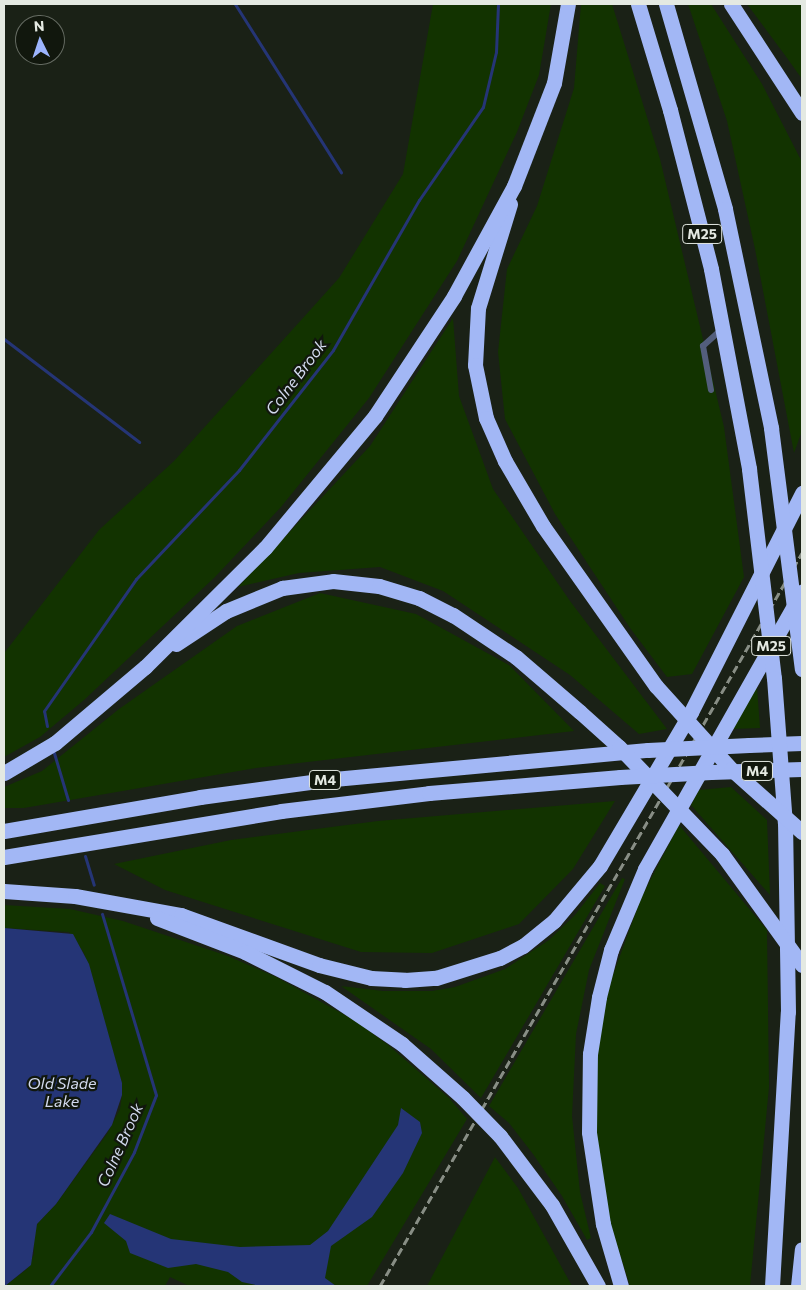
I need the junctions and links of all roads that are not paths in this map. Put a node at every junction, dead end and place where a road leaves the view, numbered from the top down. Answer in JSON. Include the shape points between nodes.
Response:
{"nodes":[{"id":1,"x":568,"y":4,"type":"edge"},
{"id":2,"x":638,"y":4,"type":"edge"},
{"id":3,"x":666,"y":4,"type":"edge"},
{"id":4,"x":731,"y":4,"type":"edge"},
{"id":5,"x":790,"y":90,"type":"junction"},
{"id":6,"x":802,"y":102,"type":"edge"},
{"id":7,"x":802,"y":113,"type":"edge"},
{"id":8,"x":514,"y":186,"type":"junction"},
{"id":9,"x":723,"y":327,"type":"junction"},
{"id":10,"x":711,"y":390,"type":"dead end"},
{"id":11,"x":802,"y":492,"type":"edge"},
{"id":12,"x":802,"y":591,"type":"edge"},
{"id":13,"x":145,"y":667,"type":"junction"},
{"id":14,"x":802,"y":669,"type":"edge"},
{"id":15,"x":802,"y":744,"type":"edge"},
{"id":16,"x":802,"y":769,"type":"edge"},
{"id":17,"x":4,"y":773,"type":"edge"},
{"id":18,"x":4,"y":831,"type":"edge"},
{"id":19,"x":802,"y":832,"type":"edge"},
{"id":20,"x":4,"y":857,"type":"edge"},
{"id":21,"x":4,"y":891,"type":"edge"},
{"id":22,"x":148,"y":909,"type":"junction"},
{"id":23,"x":802,"y":965,"type":"edge"},
{"id":24,"x":802,"y":1249,"type":"edge"},
{"id":25,"x":598,"y":1286,"type":"edge"},
{"id":26,"x":621,"y":1286,"type":"edge"},
{"id":27,"x":772,"y":1286,"type":"edge"},
{"id":28,"x":798,"y":1286,"type":"edge"}],
"edges":[{"from":1,"to":8,"type":"highway","via":[[554,83]]},
{"from":2,"to":9,"type":"highway","number":"M25","via":[[685,164]]},
{"from":3,"to":14,"type":"highway","number":"M25","bridge":true,"via":[[725,209],[771,428]]},
{"from":4,"to":5,"type":"highway"},
{"from":5,"to":6,"type":"highway"},
{"from":5,"to":7,"type":"highway"},
{"from":8,"to":13,"type":"highway","via":[[434,330],[356,440],[265,548]]},
{"from":8,"to":19,"type":"highway","bridge":true,"via":[[478,308],[476,365],[482,404],[505,460],[543,526],[656,686],[731,769]]},
{"from":9,"to":10,"type":"lane","via":[[703,346]]},
{"from":9,"to":27,"type":"highway","number":"M25","bridge":true,"via":[[749,469],[774,678],[785,823],[788,1012]]},
{"from":11,"to":22,"type":"highway","via":[[691,712],[633,812],[573,901],[523,946],[500,958],[448,976],[389,980],[338,970],[200,920]]},
{"from":12,"to":26,"type":"highway","via":[[670,822],[630,900],[611,950],[590,1054],[588,1124],[601,1216]]},
{"from":13,"to":17,"type":"highway","via":[[55,743]]},
{"from":13,"to":23,"type":"highway","bridge":true,"via":[[204,624],[254,597],[308,583],[354,582],[407,594],[453,615],[516,657],[619,747],[722,854]]},
{"from":15,"to":18,"type":"highway","number":"M4","bridge":true,"via":[[648,750],[488,762],[200,797]]},
{"from":16,"to":20,"type":"highway","number":"M4","bridge":true,"via":[[620,777],[429,793],[290,810]]},
{"from":21,"to":22,"type":"highway","via":[[75,896]]},
{"from":22,"to":25,"type":"highway","bridge":true,"via":[[152,917],[245,952],[325,992],[402,1044],[464,1098],[500,1136],[557,1213]]},
{"from":24,"to":28,"type":"highway"}]}
